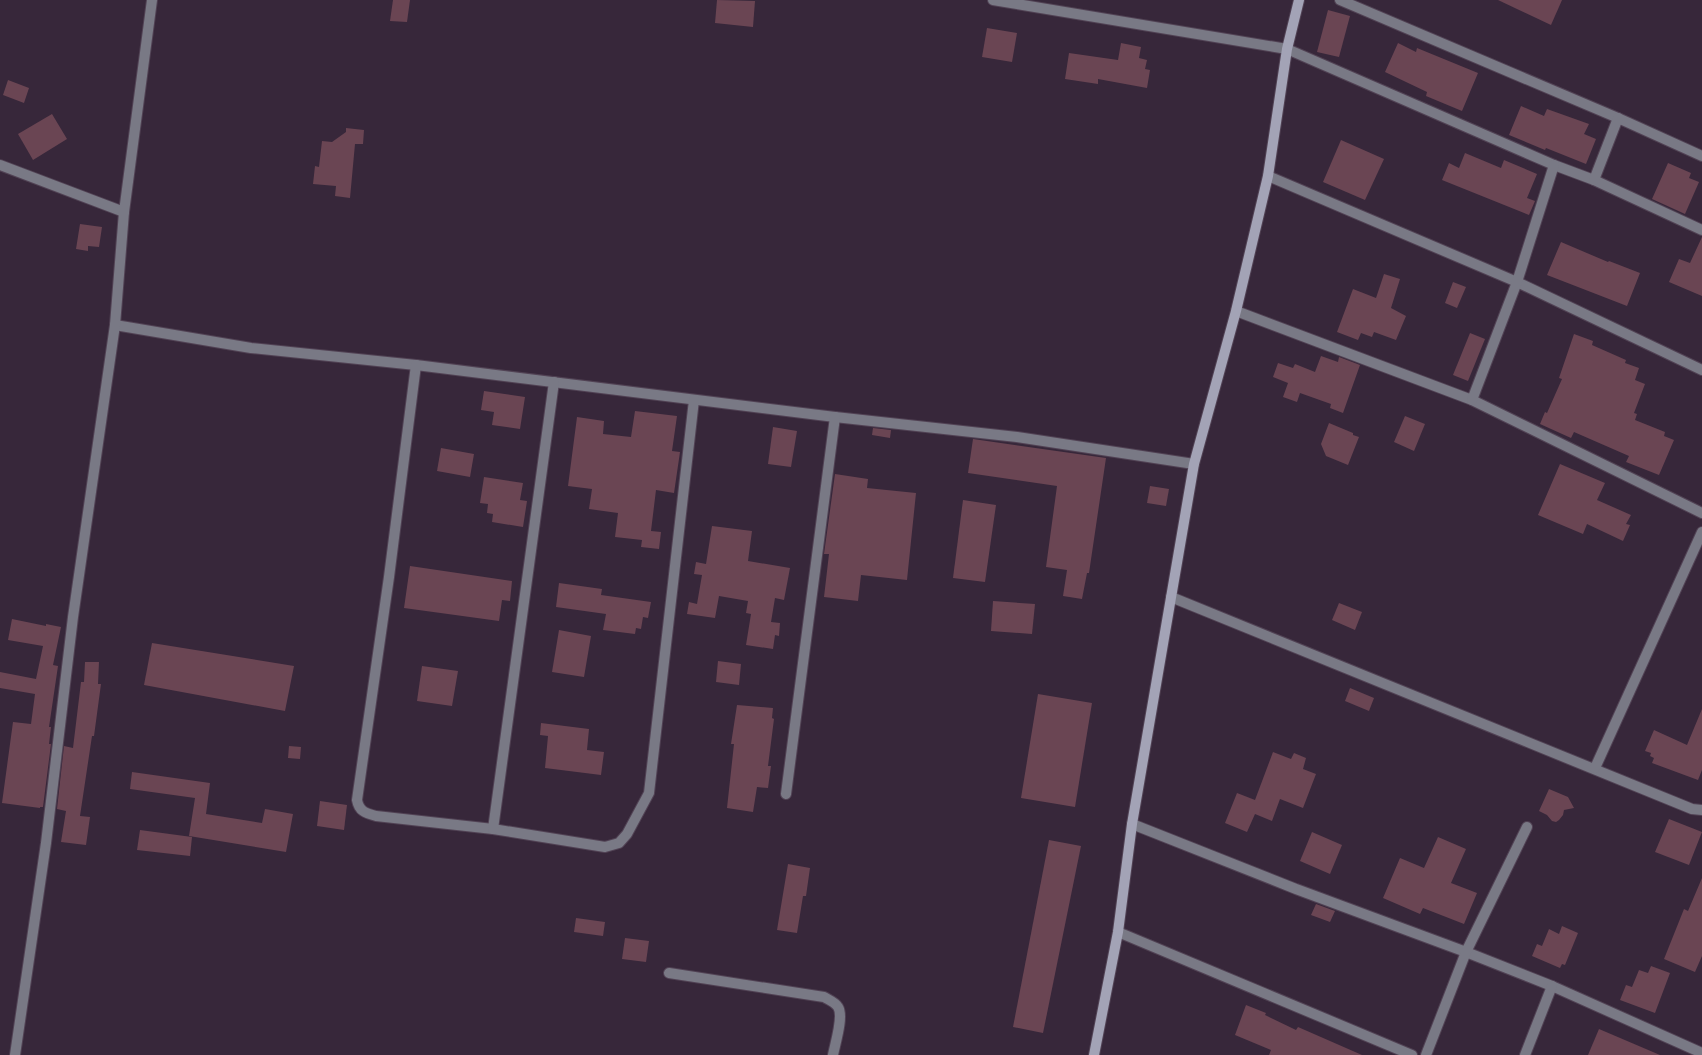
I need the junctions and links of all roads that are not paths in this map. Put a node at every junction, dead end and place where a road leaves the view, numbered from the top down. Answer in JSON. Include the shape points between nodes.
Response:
{"nodes":[{"id":1,"x":152,"y":0,"type":"edge"},
{"id":2,"x":993,"y":0,"type":"edge"},
{"id":3,"x":1299,"y":0,"type":"edge"},
{"id":4,"x":1340,"y":0,"type":"edge"},
{"id":5,"x":1288,"y":48,"type":"junction"},
{"id":6,"x":1618,"y":118,"type":"junction"},
{"id":7,"x":1702,"y":156,"type":"edge"},
{"id":8,"x":0,"y":165,"type":"edge"},
{"id":9,"x":1554,"y":165,"type":"junction"},
{"id":10,"x":1268,"y":176,"type":"junction"},
{"id":11,"x":1594,"y":180,"type":"junction"},
{"id":12,"x":124,"y":212,"type":"junction"},
{"id":13,"x":1702,"y":230,"type":"edge"},
{"id":14,"x":1517,"y":282,"type":"junction"},
{"id":15,"x":1236,"y":311,"type":"junction"},
{"id":16,"x":115,"y":325,"type":"junction"},
{"id":17,"x":416,"y":365,"type":"junction"},
{"id":18,"x":1702,"y":370,"type":"edge"},
{"id":19,"x":554,"y":382,"type":"junction"},
{"id":20,"x":694,"y":400,"type":"junction"},
{"id":21,"x":1472,"y":400,"type":"junction"},
{"id":22,"x":835,"y":417,"type":"junction"},
{"id":23,"x":1194,"y":464,"type":"junction"},
{"id":24,"x":1702,"y":513,"type":"edge"},
{"id":25,"x":1702,"y":532,"type":"edge"},
{"id":26,"x":1171,"y":597,"type":"junction"},
{"id":27,"x":1595,"y":768,"type":"junction"},
{"id":28,"x":786,"y":794,"type":"dead end"},
{"id":29,"x":1702,"y":810,"type":"edge"},
{"id":30,"x":1132,"y":824,"type":"junction"},
{"id":31,"x":1527,"y":826,"type":"dead end"},
{"id":32,"x":494,"y":828,"type":"junction"},
{"id":33,"x":1118,"y":932,"type":"junction"},
{"id":34,"x":1466,"y":952,"type":"junction"},
{"id":35,"x":670,"y":973,"type":"dead end"},
{"id":36,"x":1552,"y":986,"type":"junction"},
{"id":37,"x":1702,"y":1053,"type":"edge"},
{"id":38,"x":15,"y":1055,"type":"edge"},
{"id":39,"x":833,"y":1055,"type":"edge"},
{"id":40,"x":1094,"y":1055,"type":"edge"},
{"id":41,"x":1412,"y":1055,"type":"edge"},
{"id":42,"x":1426,"y":1055,"type":"edge"},
{"id":43,"x":1525,"y":1055,"type":"edge"}],
"edges":[{"from":1,"to":12,"type":"street"},
{"from":2,"to":5,"type":"street"},
{"from":3,"to":5,"type":"street"},
{"from":4,"to":6,"type":"street"},
{"from":5,"to":9,"type":"street"},
{"from":5,"to":10,"type":"street"},
{"from":6,"to":7,"type":"street"},
{"from":6,"to":11,"type":"street"},
{"from":8,"to":12,"type":"street"},
{"from":9,"to":11,"type":"street"},
{"from":9,"to":14,"type":"street"},
{"from":10,"to":14,"type":"street"},
{"from":10,"to":15,"type":"street"},
{"from":11,"to":13,"type":"street"},
{"from":12,"to":16,"type":"street"},
{"from":14,"to":18,"type":"street"},
{"from":14,"to":21,"type":"street"},
{"from":15,"to":21,"type":"street"},
{"from":15,"to":23,"type":"street"},
{"from":16,"to":17,"type":"street","via":[[251,348]]},
{"from":16,"to":38,"type":"street"},
{"from":17,"to":19,"type":"street"},
{"from":17,"to":32,"type":"street","via":[[358,806],[366,814],[376,816]]},
{"from":19,"to":20,"type":"street"},
{"from":19,"to":32,"type":"street"},
{"from":20,"to":22,"type":"street"},
{"from":20,"to":32,"type":"street","via":[[649,793],[627,834],[619,843],[605,847]]},
{"from":21,"to":24,"type":"street"},
{"from":22,"to":23,"type":"street","via":[[1016,437]]},
{"from":22,"to":28,"type":"street"},
{"from":23,"to":26,"type":"street"},
{"from":25,"to":27,"type":"street"},
{"from":26,"to":27,"type":"street"},
{"from":26,"to":30,"type":"street"},
{"from":27,"to":29,"type":"street","via":[[1692,809]]},
{"from":30,"to":33,"type":"street"},
{"from":30,"to":34,"type":"street","via":[[1296,890]]},
{"from":31,"to":34,"type":"street"},
{"from":33,"to":40,"type":"street"},
{"from":33,"to":41,"type":"street"},
{"from":34,"to":36,"type":"street"},
{"from":34,"to":42,"type":"street"},
{"from":35,"to":39,"type":"street","via":[[824,997],[834,1002],[840,1015]]},
{"from":36,"to":37,"type":"street"},
{"from":36,"to":43,"type":"street"}]}
